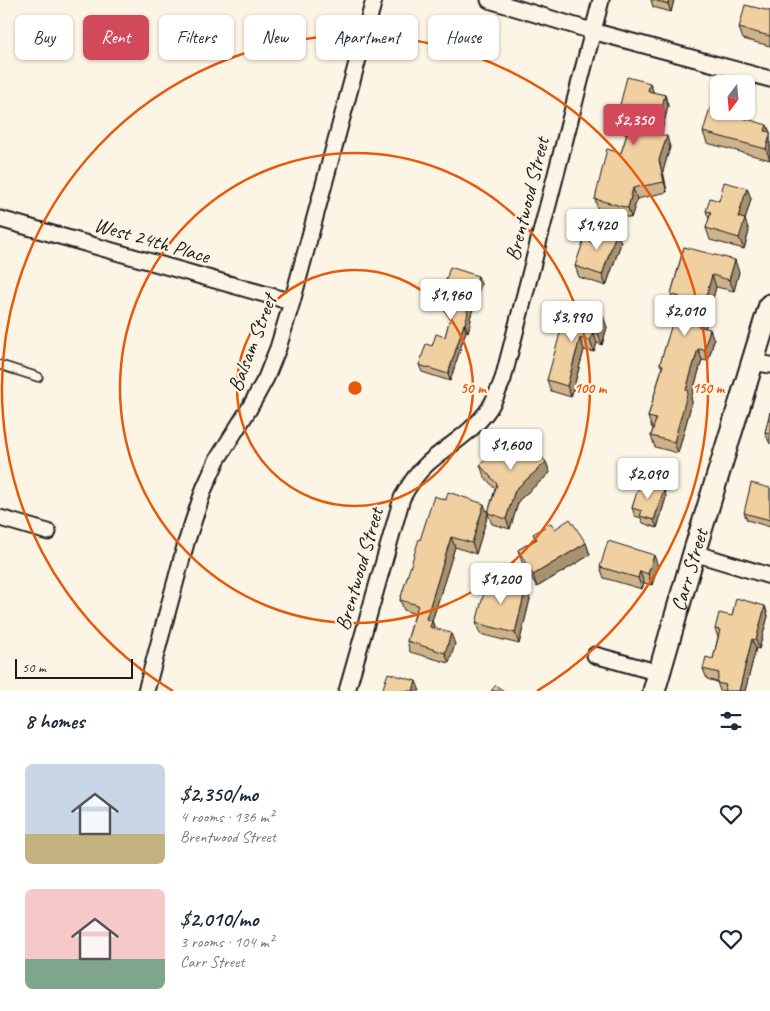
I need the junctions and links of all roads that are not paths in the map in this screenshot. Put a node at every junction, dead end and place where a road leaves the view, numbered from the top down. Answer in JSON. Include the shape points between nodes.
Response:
{"nodes":[{"id":1,"x":374,"y":0,"type":"edge"},
{"id":2,"x":489,"y":0,"type":"edge"},
{"id":3,"x":601,"y":0,"type":"edge"},
{"id":4,"x":592,"y":31,"type":"junction"},
{"id":5,"x":770,"y":79,"type":"edge"},
{"id":6,"x":0,"y":218,"type":"edge"},
{"id":7,"x":292,"y":302,"type":"junction"},
{"id":8,"x":769,"y":316,"type":"edge"},
{"id":9,"x":762,"y":364,"type":"edge"},
{"id":10,"x":0,"y":365,"type":"edge"},
{"id":11,"x":38,"y":377,"type":"dead end"},
{"id":12,"x":0,"y":518,"type":"edge"},
{"id":13,"x":48,"y":532,"type":"dead end"},
{"id":14,"x":694,"y":553,"type":"junction"},
{"id":15,"x":770,"y":576,"type":"edge"},
{"id":16,"x":595,"y":655,"type":"dead end"},
{"id":17,"x":657,"y":682,"type":"edge"},
{"id":18,"x":146,"y":691,"type":"edge"},
{"id":19,"x":347,"y":691,"type":"edge"}],
"edges":[{"from":1,"to":7,"type":"street","name":"Balsam Street"},
{"from":2,"to":4,"type":"street"},
{"from":3,"to":4,"type":"street","name":"Brentwood Street"},
{"from":4,"to":5,"type":"street"},
{"from":4,"to":19,"type":"street","name":"Brentwood Street","via":[[503,378],[485,414],[466,434],[414,476],[402,498]]},
{"from":6,"to":7,"type":"street","name":"West 24th Place"},
{"from":7,"to":18,"type":"street","name":"Balsam Street","via":[[266,378],[217,460],[204,489]]},
{"from":8,"to":9,"type":"street","name":"Carr Street"},
{"from":9,"to":14,"type":"street","name":"Carr Street"},
{"from":10,"to":11,"type":"lane"},
{"from":12,"to":13,"type":"street"},
{"from":14,"to":15,"type":"street"},
{"from":14,"to":17,"type":"street","name":"Carr Street"},
{"from":16,"to":17,"type":"street"}]}
